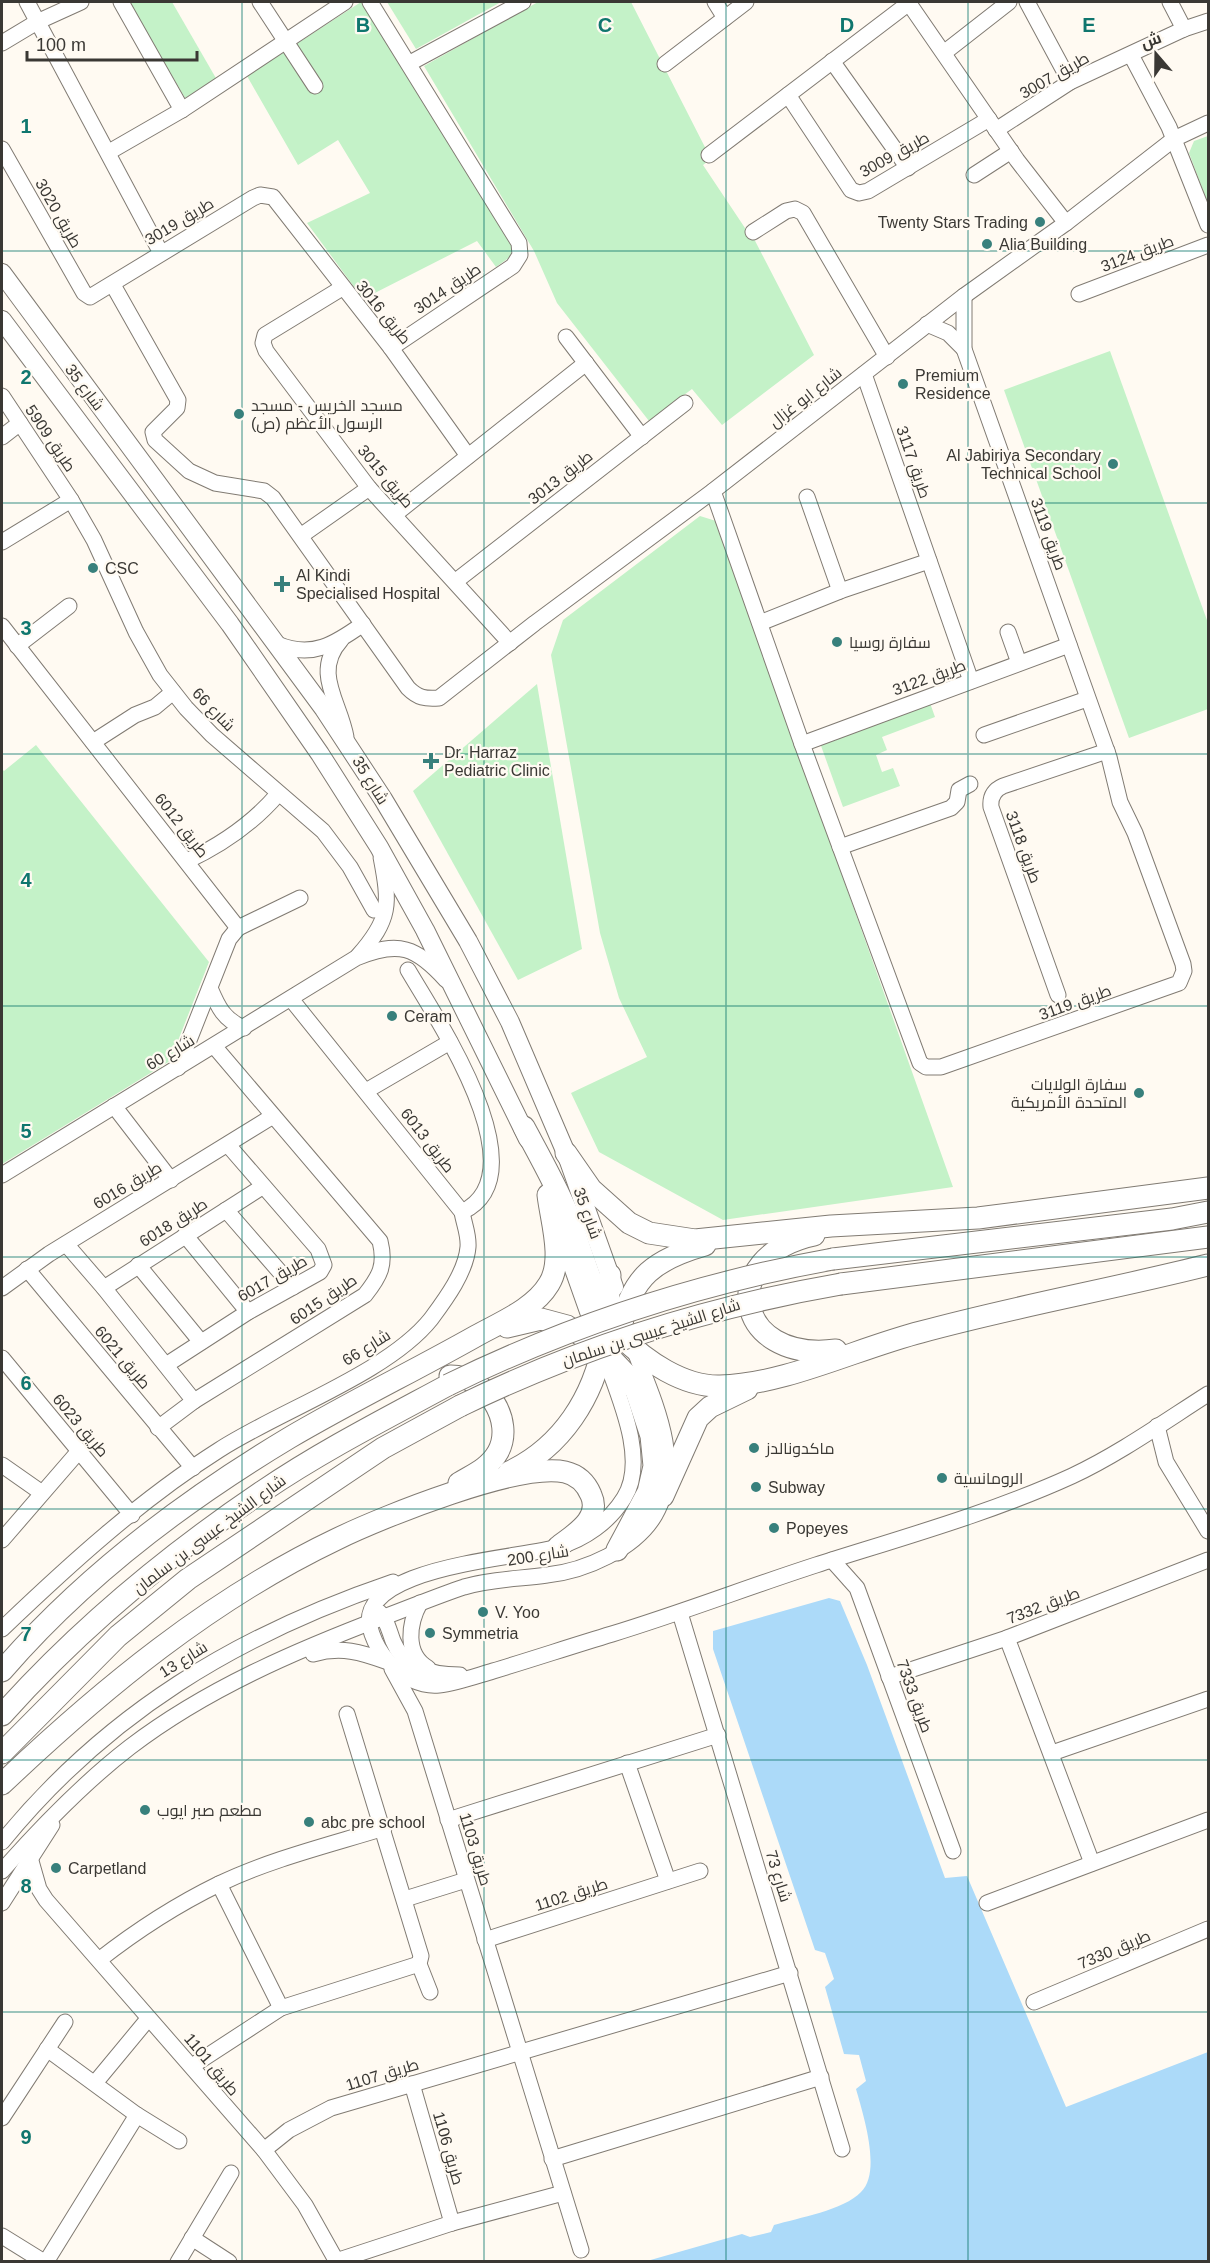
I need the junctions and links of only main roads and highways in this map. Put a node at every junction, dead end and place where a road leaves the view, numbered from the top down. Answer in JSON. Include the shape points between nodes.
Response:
{"nodes":[{"id":1,"x":2,"y":273,"type":"edge"},
{"id":2,"x":2,"y":320,"type":"edge"},
{"id":3,"x":524,"y":1127,"type":"junction"},
{"id":4,"x":566,"y":1153,"type":"junction"},
{"id":5,"x":1209,"y":1188,"type":"edge"},
{"id":6,"x":548,"y":1195,"type":"junction"},
{"id":7,"x":1209,"y":1212,"type":"edge"},
{"id":8,"x":880,"y":1223,"type":"junction"},
{"id":9,"x":735,"y":1237,"type":"junction"},
{"id":10,"x":1209,"y":1237,"type":"edge"},
{"id":11,"x":1209,"y":1265,"type":"edge"},
{"id":12,"x":610,"y":1275,"type":"joint"},
{"id":13,"x":621,"y":1329,"type":"junction"},
{"id":14,"x":877,"y":1344,"type":"junction"},
{"id":15,"x":445,"y":1354,"type":"junction"},
{"id":16,"x":610,"y":1364,"type":"junction"},
{"id":17,"x":776,"y":1377,"type":"junction"},
{"id":18,"x":362,"y":1397,"type":"junction"},
{"id":19,"x":484,"y":1484,"type":"junction"},
{"id":20,"x":663,"y":1496,"type":"road end"},
{"id":21,"x":427,"y":1502,"type":"junction"},
{"id":22,"x":558,"y":1547,"type":"road end"},
{"id":23,"x":617,"y":1550,"type":"road end"},
{"id":24,"x":2,"y":1671,"type":"edge"},
{"id":25,"x":2,"y":1715,"type":"edge"},
{"id":26,"x":2,"y":1753,"type":"edge"},
{"id":27,"x":2,"y":1784,"type":"edge"}],
"edges":[{"from":1,"to":4,"type":"main road","name":"شارع 35","via":[[346,740],[468,941],[510,1022]]},
{"from":2,"to":3,"type":"main road","name":"شارع 35","via":[[258,663],[379,847]]},
{"from":3,"to":6,"type":"main road","name":"شارع 35"},
{"from":3,"to":13,"type":"highway"},
{"from":4,"to":9,"type":"highway","via":[[609,1207],[649,1233],[695,1240]]},
{"from":4,"to":12,"type":"main road","name":"شارع 35"},
{"from":5,"to":8,"type":"highway","via":[[978,1218]]},
{"from":6,"to":15,"type":"highway","via":[[556,1254],[549,1284],[534,1301]]},
{"from":6,"to":16,"type":"main road","name":"شارع 35"},
{"from":7,"to":25,"type":"highway","name":"شارع الشيخ عيسى بن سلمان","bridge":true,"via":[[780,1269],[669,1297],[555,1337],[448,1385],[318,1456],[263,1491],[170,1558],[39,1673]]},
{"from":8,"to":9,"type":"highway"},
{"from":8,"to":14,"type":"highway","via":[[811,1235],[782,1247],[755,1274],[747,1289],[747,1299],[763,1330],[790,1348],[816,1352]]},
{"from":9,"to":13,"type":"highway","via":[[665,1259],[645,1273],[631,1293]]},
{"from":10,"to":26,"type":"highway","name":"شارع الشيخ عيسى بن سلمان","bridge":true,"via":[[765,1297],[673,1322],[568,1358],[459,1406],[383,1448],[188,1579],[118,1636]]},
{"from":11,"to":14,"type":"highway"},
{"from":12,"to":13,"type":"highway"},
{"from":13,"to":16,"type":"highway"},
{"from":13,"to":17,"type":"highway","via":[[662,1367],[701,1383],[747,1384]]},
{"from":14,"to":17,"type":"highway"},
{"from":15,"to":16,"type":"highway","via":[[506,1327],[541,1319],[567,1326]]},
{"from":15,"to":18,"type":"highway"},
{"from":16,"to":19,"type":"highway","via":[[596,1374],[578,1414],[555,1441],[527,1464]]},
{"from":16,"to":23,"type":"highway","via":[[636,1391],[651,1436],[654,1466],[648,1492]]},
{"from":17,"to":20,"type":"highway","via":[[728,1397],[698,1418]]},
{"from":18,"to":21,"type":"highway","via":[[434,1376],[455,1376],[478,1384],[495,1405],[503,1421],[498,1452],[488,1466]]},
{"from":18,"to":24,"type":"highway","via":[[215,1484],[146,1534],[75,1594]]},
{"from":19,"to":21,"type":"highway"},
{"from":19,"to":22,"type":"highway","via":[[548,1472],[578,1477],[593,1499],[592,1512],[587,1525]]},
{"from":21,"to":27,"type":"highway","via":[[338,1539],[266,1577],[103,1691]]}]}
